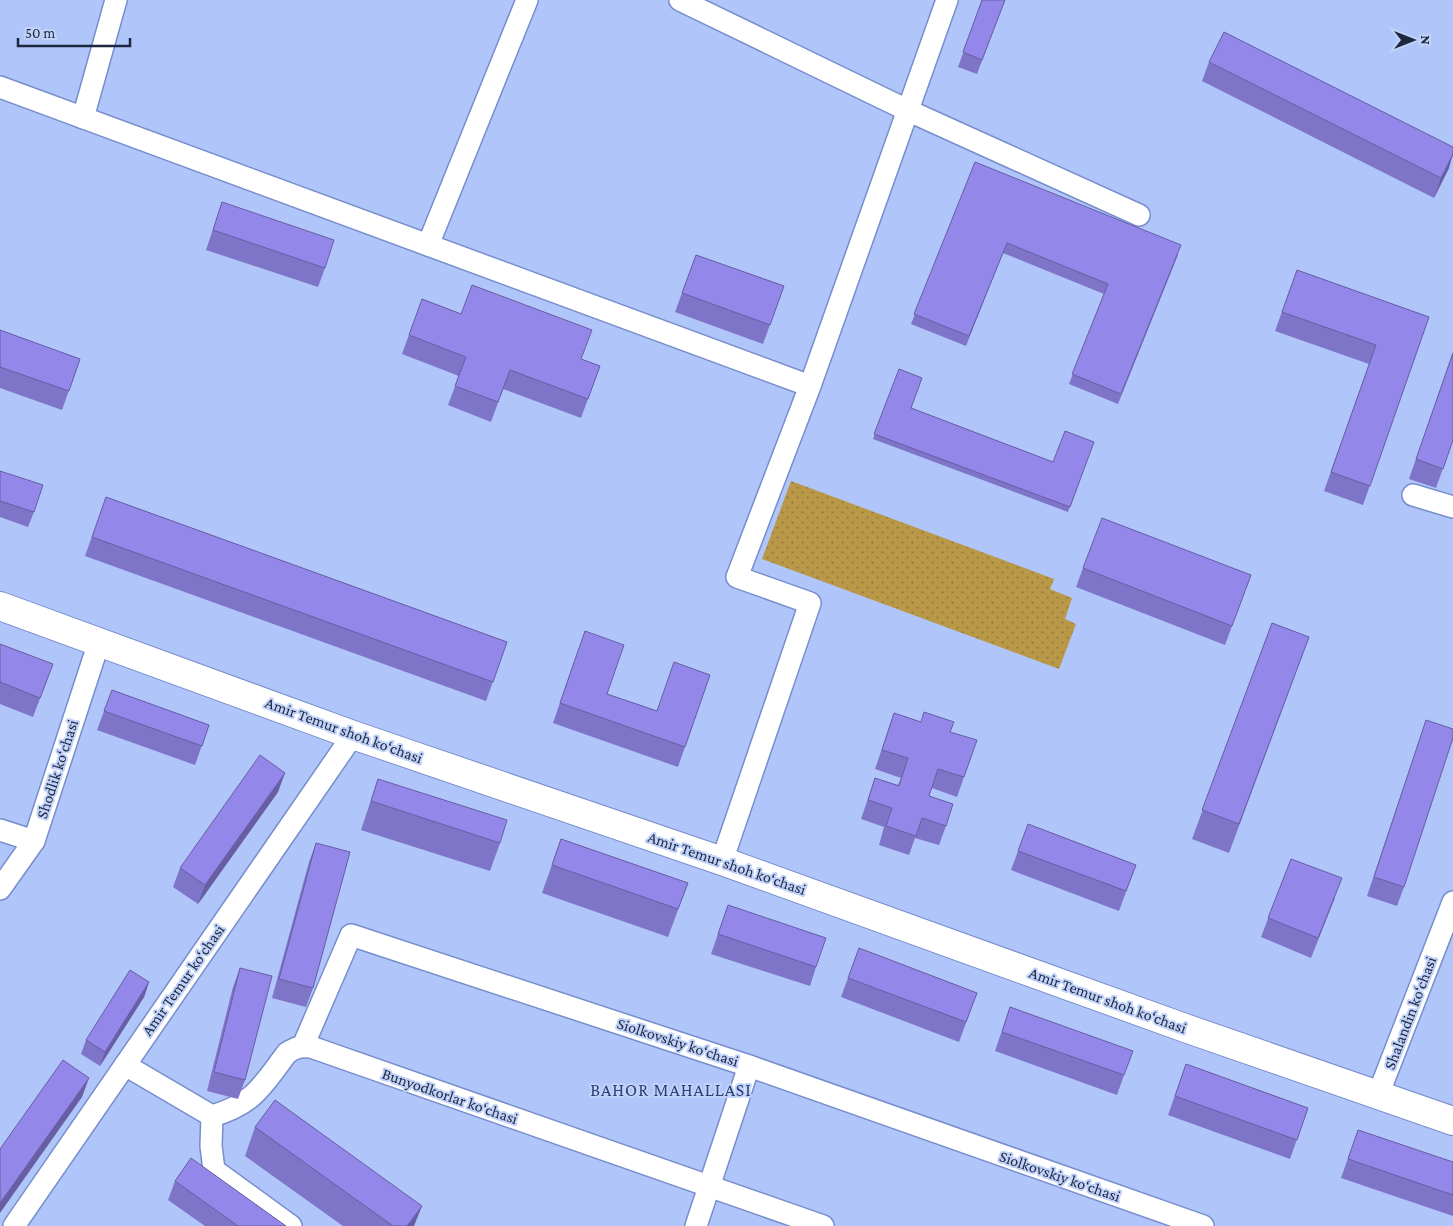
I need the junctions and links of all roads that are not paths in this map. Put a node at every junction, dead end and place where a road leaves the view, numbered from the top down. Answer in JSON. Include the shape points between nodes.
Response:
{"nodes":[{"id":1,"x":116,"y":0,"type":"edge"},
{"id":2,"x":527,"y":0,"type":"edge"},
{"id":3,"x":680,"y":0,"type":"edge"},
{"id":4,"x":947,"y":0,"type":"edge"},
{"id":5,"x":0,"y":88,"type":"edge"},
{"id":6,"x":907,"y":110,"type":"junction"},
{"id":7,"x":83,"y":118,"type":"junction"},
{"id":8,"x":1139,"y":215,"type":"dead end"},
{"id":9,"x":428,"y":245,"type":"junction"},
{"id":10,"x":810,"y":386,"type":"junction"},
{"id":11,"x":1413,"y":495,"type":"dead end"},
{"id":12,"x":1453,"y":507,"type":"edge"},
{"id":13,"x":0,"y":606,"type":"edge"},
{"id":14,"x":99,"y":642,"type":"junction"},
{"id":15,"x":353,"y":734,"type":"junction"},
{"id":16,"x":0,"y":830,"type":"edge"},
{"id":17,"x":34,"y":841,"type":"junction"},
{"id":18,"x":722,"y":861,"type":"junction"},
{"id":19,"x":0,"y":889,"type":"edge"},
{"id":20,"x":1453,"y":902,"type":"edge"},
{"id":21,"x":303,"y":1046,"type":"junction"},
{"id":22,"x":125,"y":1065,"type":"junction"},
{"id":23,"x":749,"y":1066,"type":"junction"},
{"id":24,"x":1378,"y":1095,"type":"junction"},
{"id":25,"x":212,"y":1116,"type":"junction"},
{"id":26,"x":1453,"y":1121,"type":"edge"},
{"id":27,"x":710,"y":1186,"type":"junction"},
{"id":28,"x":14,"y":1226,"type":"edge"},
{"id":29,"x":291,"y":1226,"type":"edge"},
{"id":30,"x":696,"y":1226,"type":"edge"},
{"id":31,"x":823,"y":1226,"type":"edge"},
{"id":32,"x":1202,"y":1226,"type":"edge"}],
"edges":[{"from":1,"to":7,"type":"street"},
{"from":2,"to":9,"type":"street"},
{"from":3,"to":6,"type":"street"},
{"from":4,"to":6,"type":"street"},
{"from":5,"to":7,"type":"street"},
{"from":6,"to":8,"type":"street"},
{"from":6,"to":10,"type":"street"},
{"from":7,"to":9,"type":"street"},
{"from":9,"to":10,"type":"street"},
{"from":10,"to":18,"type":"street","via":[[737,577],[810,603]]},
{"from":11,"to":12,"type":"street"},
{"from":13,"to":14,"type":"main road","name":"Amir Temur shoh ko‘chasi"},
{"from":14,"to":15,"type":"main road","name":"Amir Temur shoh ko‘chasi"},
{"from":14,"to":17,"type":"street","name":"Shodlik ko‘chasi"},
{"from":15,"to":18,"type":"main road","name":"Amir Temur shoh ko‘chasi"},
{"from":15,"to":22,"type":"street","name":"Amir Temur ko‘chasi"},
{"from":16,"to":17,"type":"street"},
{"from":17,"to":19,"type":"street","name":"Shodlik ko‘chasi"},
{"from":18,"to":24,"type":"main road","name":"Amir Temur shoh ko‘chasi"},
{"from":20,"to":24,"type":"street","name":"Shalandin ko‘chasi"},
{"from":21,"to":23,"type":"street","name":"Siolkovskiy ko‘chasi","via":[[351,935]]},
{"from":21,"to":25,"type":"street","via":[[288,1053],[253,1097],[230,1111]]},
{"from":21,"to":27,"type":"street","name":"Bunyodkorlar ko‘chasi"},
{"from":22,"to":25,"type":"street"},
{"from":22,"to":28,"type":"street","name":"Amir Temur ko‘chasi"},
{"from":23,"to":27,"type":"street"},
{"from":23,"to":32,"type":"street","name":"Siolkovskiy ko‘chasi"},
{"from":24,"to":26,"type":"main road","name":"Amir Temur shoh ko‘chasi"},
{"from":25,"to":29,"type":"street","via":[[214,1170]]},
{"from":27,"to":30,"type":"street"},
{"from":27,"to":31,"type":"street","name":"Bunyodkorlar ko‘chasi"}]}
